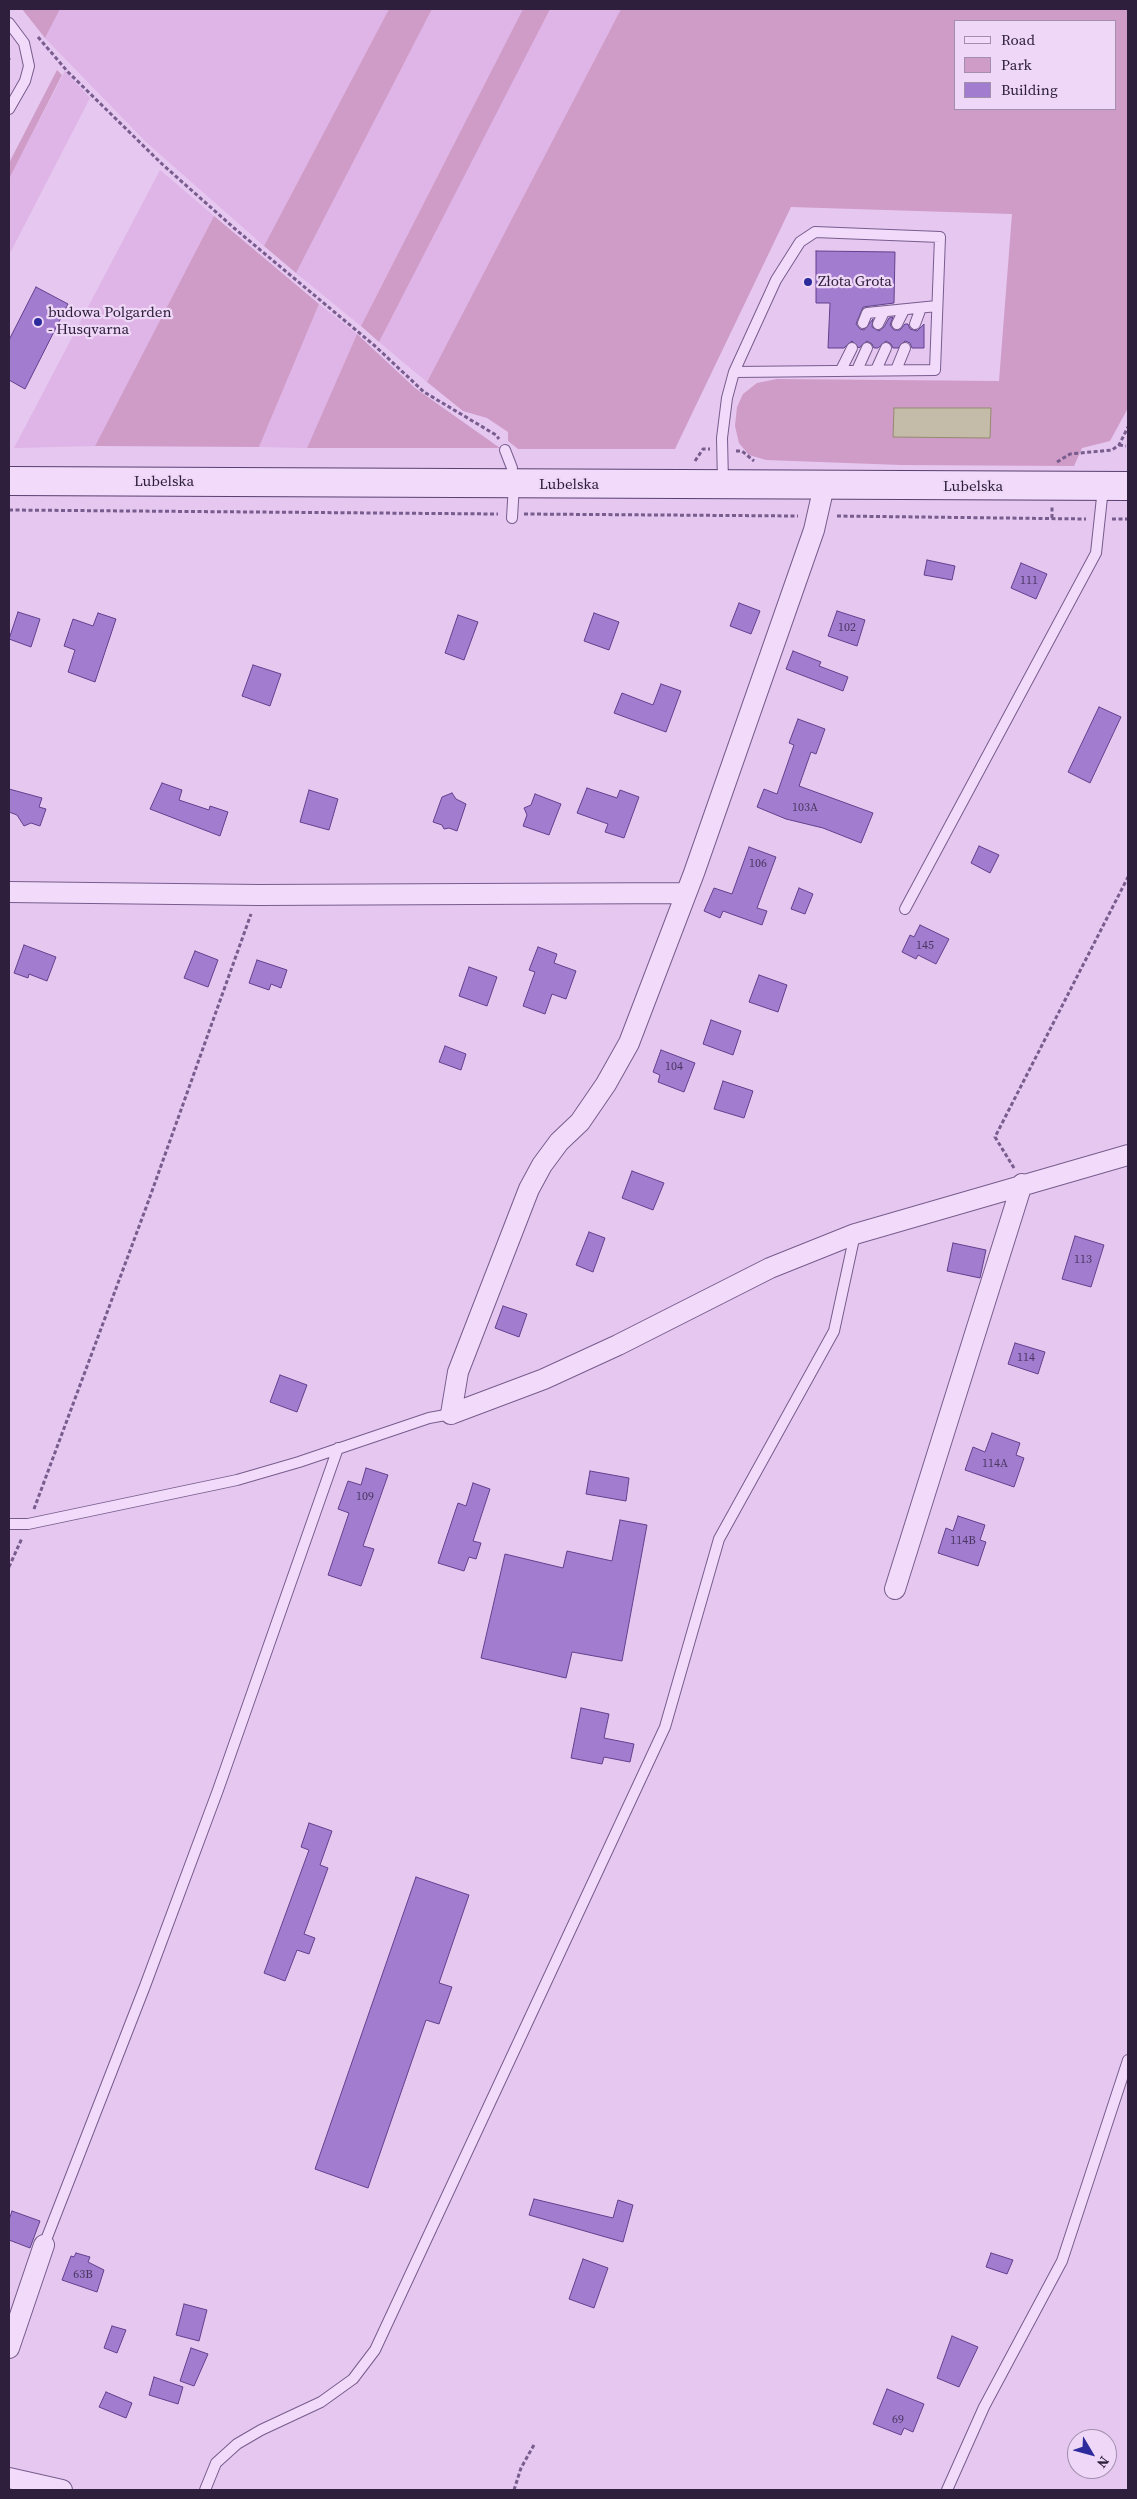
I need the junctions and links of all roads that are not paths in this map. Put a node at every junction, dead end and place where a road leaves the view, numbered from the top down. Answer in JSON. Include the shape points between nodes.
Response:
{"nodes":[{"id":1,"x":9,"y":23,"type":"edge"},
{"id":2,"x":9,"y":109,"type":"edge"},
{"id":3,"x":937,"y":306,"type":"junction"},
{"id":4,"x":921,"y":308,"type":"junction"},
{"id":5,"x":904,"y":310,"type":"junction"},
{"id":6,"x":884,"y":312,"type":"junction"},
{"id":7,"x":863,"y":324,"type":"dead end"},
{"id":8,"x":878,"y":324,"type":"dead end"},
{"id":9,"x":898,"y":324,"type":"dead end"},
{"id":10,"x":914,"y":324,"type":"dead end"},
{"id":11,"x":852,"y":348,"type":"dead end"},
{"id":12,"x":867,"y":348,"type":"dead end"},
{"id":13,"x":886,"y":348,"type":"dead end"},
{"id":14,"x":905,"y":348,"type":"dead end"},
{"id":15,"x":841,"y":370,"type":"junction"},
{"id":16,"x":857,"y":370,"type":"junction"},
{"id":17,"x":876,"y":370,"type":"junction"},
{"id":18,"x":896,"y":370,"type":"junction"},
{"id":19,"x":734,"y":372,"type":"junction"},
{"id":20,"x":505,"y":450,"type":"road end"},
{"id":21,"x":513,"y":476,"type":"junction"},
{"id":22,"x":9,"y":481,"type":"edge"},
{"id":23,"x":724,"y":486,"type":"junction"},
{"id":24,"x":824,"y":486,"type":"junction"},
{"id":25,"x":1116,"y":487,"type":"edge"},
{"id":26,"x":512,"y":516,"type":"road end"},
{"id":27,"x":9,"y":892,"type":"edge"},
{"id":28,"x":685,"y":893,"type":"junction"},
{"id":29,"x":905,"y":909,"type":"dead end"},
{"id":30,"x":1128,"y":1155,"type":"edge"},
{"id":31,"x":1022,"y":1184,"type":"junction"},
{"id":32,"x":855,"y":1234,"type":"junction"},
{"id":33,"x":451,"y":1414,"type":"junction"},
{"id":34,"x":338,"y":1448,"type":"junction"},
{"id":35,"x":9,"y":1524,"type":"edge"},
{"id":36,"x":895,"y":1589,"type":"dead end"},
{"id":37,"x":1128,"y":2060,"type":"edge"},
{"id":38,"x":44,"y":2246,"type":"joint"},
{"id":39,"x":9,"y":2348,"type":"edge"},
{"id":40,"x":9,"y":2478,"type":"edge"},
{"id":41,"x":62,"y":2490,"type":"edge"},
{"id":42,"x":205,"y":2490,"type":"edge"},
{"id":43,"x":947,"y":2490,"type":"edge"}],
"edges":[{"from":1,"to":2,"type":"lane","via":[[24,42],[29,66],[25,81]]},
{"from":3,"to":4,"type":"lane"},
{"from":3,"to":18,"type":"lane","via":[[935,370]]},
{"from":3,"to":19,"type":"lane","via":[[940,237],[815,232],[800,242],[776,280]]},
{"from":4,"to":5,"type":"lane"},
{"from":4,"to":10,"type":"lane"},
{"from":5,"to":6,"type":"lane"},
{"from":5,"to":9,"type":"lane"},
{"from":6,"to":7,"type":"lane","via":[[867,313]]},
{"from":6,"to":8,"type":"lane"},
{"from":11,"to":15,"type":"lane"},
{"from":12,"to":16,"type":"lane"},
{"from":13,"to":17,"type":"lane"},
{"from":14,"to":18,"type":"lane"},
{"from":15,"to":16,"type":"lane"},
{"from":15,"to":19,"type":"lane"},
{"from":16,"to":17,"type":"lane"},
{"from":17,"to":18,"type":"lane"},
{"from":19,"to":23,"type":"lane","via":[[722,438]]},
{"from":20,"to":21,"type":"lane"},
{"from":21,"to":22,"type":"main road","name":"Lubelska"},
{"from":21,"to":23,"type":"main road","name":"Lubelska"},
{"from":21,"to":26,"type":"lane"},
{"from":23,"to":24,"type":"main road","name":"Lubelska"},
{"from":24,"to":25,"type":"main road","name":"Lubelska"},
{"from":24,"to":28,"type":"street","via":[[818,516]]},
{"from":25,"to":29,"type":"lane","via":[[1096,552]]},
{"from":27,"to":28,"type":"street","via":[[259,895]]},
{"from":28,"to":33,"type":"street","via":[[629,1043],[580,1122],[559,1142],[529,1189],[458,1372]]},
{"from":30,"to":31,"type":"street"},
{"from":31,"to":32,"type":"street"},
{"from":31,"to":36,"type":"street"},
{"from":32,"to":33,"type":"street","via":[[770,1268],[561,1371]]},
{"from":32,"to":42,"type":"lane","via":[[834,1331],[719,1539],[665,1727],[375,2350],[353,2379],[321,2402],[237,2444],[216,2463]]},
{"from":33,"to":34,"type":"lane","via":[[429,1418]]},
{"from":34,"to":35,"type":"lane","via":[[237,1480],[28,1524]]},
{"from":34,"to":38,"type":"lane","via":[[218,1790]]},
{"from":37,"to":43,"type":"lane","via":[[1062,2261],[984,2408]]},
{"from":38,"to":39,"type":"street"},
{"from":40,"to":41,"type":"street"}]}
